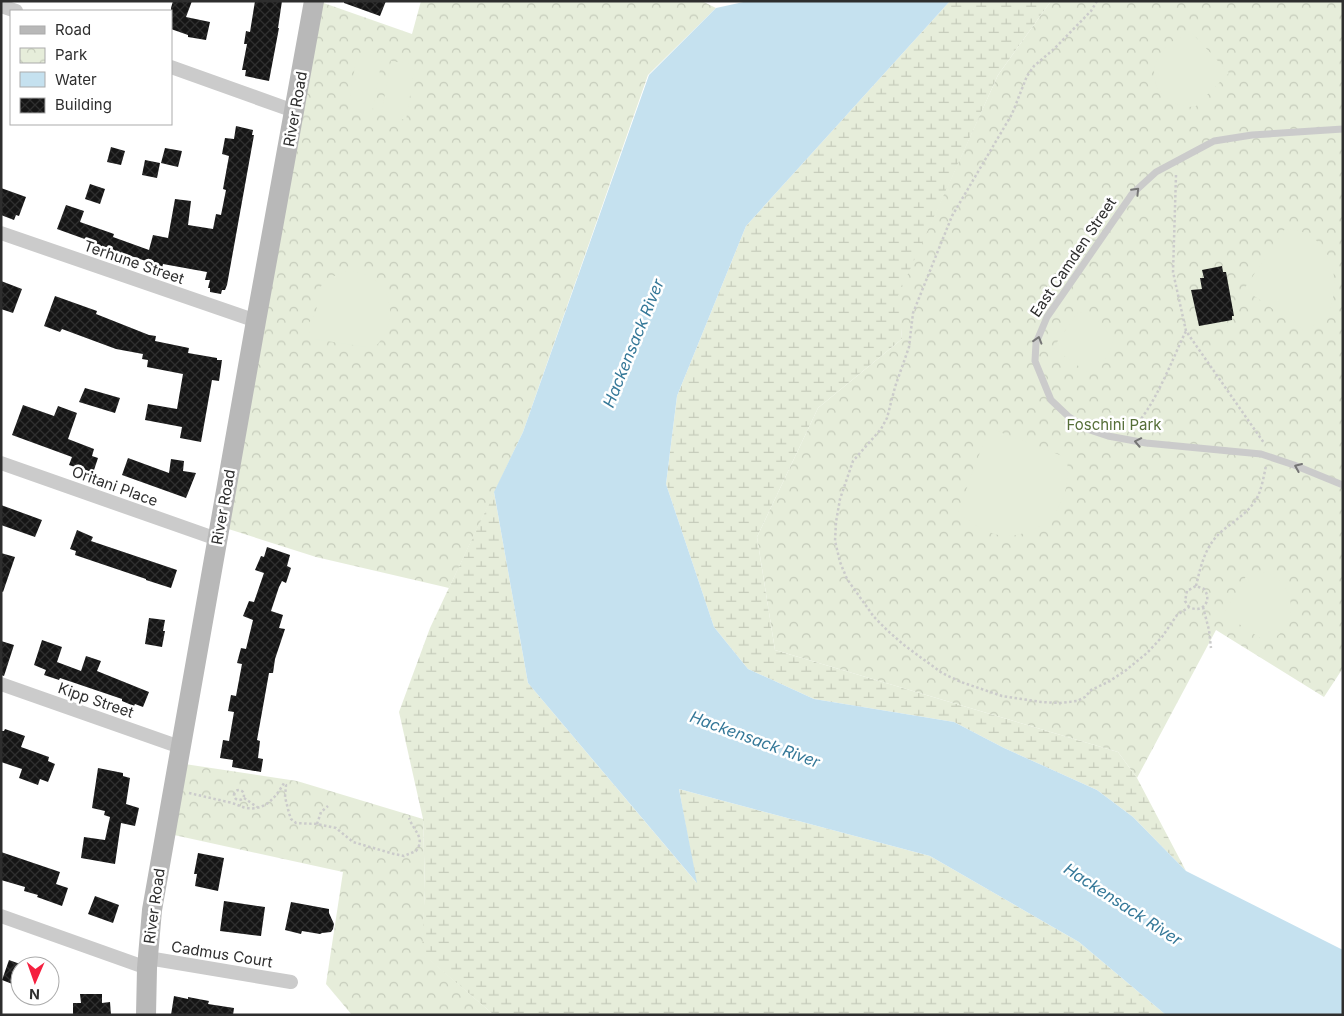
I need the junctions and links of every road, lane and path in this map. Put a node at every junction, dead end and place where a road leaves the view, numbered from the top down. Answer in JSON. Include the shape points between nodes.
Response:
{"nodes":[{"id":1,"x":314,"y":1,"type":"edge"},
{"id":2,"x":1097,"y":1,"type":"edge"},
{"id":3,"x":1,"y":6,"type":"edge"},
{"id":4,"x":13,"y":10,"type":"edge"},
{"id":5,"x":172,"y":67,"type":"edge"},
{"id":6,"x":294,"y":111,"type":"junction"},
{"id":7,"x":1343,"y":129,"type":"edge"},
{"id":8,"x":1176,"y":160,"type":"junction"},
{"id":9,"x":1,"y":232,"type":"edge"},
{"id":10,"x":256,"y":321,"type":"junction"},
{"id":11,"x":1186,"y":331,"type":"junction"},
{"id":12,"x":1120,"y":438,"type":"junction"},
{"id":13,"x":1272,"y":458,"type":"junction"},
{"id":14,"x":1,"y":463,"type":"edge"},
{"id":15,"x":1343,"y":485,"type":"edge"},
{"id":16,"x":217,"y":540,"type":"junction"},
{"id":17,"x":1196,"y":586,"type":"junction"},
{"id":18,"x":1189,"y":607,"type":"junction"},
{"id":19,"x":1203,"y":607,"type":"junction"},
{"id":20,"x":1211,"y":648,"type":"dead end"},
{"id":21,"x":1,"y":684,"type":"edge"},
{"id":22,"x":180,"y":747,"type":"junction"},
{"id":23,"x":173,"y":790,"type":"junction"},
{"id":24,"x":243,"y":798,"type":"junction"},
{"id":25,"x":236,"y":799,"type":"junction"},
{"id":26,"x":234,"y":803,"type":"junction"},
{"id":27,"x":328,"y":806,"type":"dead end"},
{"id":28,"x":257,"y":807,"type":"junction"},
{"id":29,"x":409,"y":818,"type":"dead end"},
{"id":30,"x":317,"y":824,"type":"junction"},
{"id":31,"x":1,"y":916,"type":"edge"},
{"id":32,"x":147,"y":963,"type":"junction"},
{"id":33,"x":291,"y":982,"type":"dead end"},
{"id":34,"x":146,"y":1015,"type":"edge"}],
"edges":[{"from":1,"to":6,"type":"main road","name":"River Road"},
{"from":2,"to":18,"type":"path","via":[[1027,76],[1012,114],[952,216],[913,313],[908,347],[887,418],[853,461],[840,499],[835,541],[847,579],[888,631],[942,673],[1002,696],[1041,702],[1077,701],[1147,653],[1177,615]]},
{"from":3,"to":4,"type":"street"},
{"from":5,"to":6,"type":"street"},
{"from":6,"to":10,"type":"main road","name":"River Road"},
{"from":7,"to":8,"type":"lane","name":"East Camden Street","via":[[1214,141]]},
{"from":8,"to":11,"type":"path","via":[[1172,272]]},
{"from":12,"to":8,"type":"lane","name":"East Camden Street","one_way":true,"via":[[1087,430],[1051,400],[1035,361],[1036,343],[1047,317],[1132,194],[1156,172]]},
{"from":9,"to":10,"type":"street","name":"Terhune Street"},
{"from":10,"to":16,"type":"main road","name":"River Road"},
{"from":11,"to":12,"type":"path","via":[[1148,409],[1138,424]]},
{"from":11,"to":13,"type":"path"},
{"from":13,"to":12,"type":"lane","name":"East Camden Street","one_way":true,"via":[[1261,454]]},
{"from":15,"to":13,"type":"lane","name":"East Camden Street","one_way":true},
{"from":13,"to":17,"type":"path","via":[[1258,496],[1244,514],[1211,544],[1204,556]]},
{"from":14,"to":16,"type":"street","name":"Oritani Place"},
{"from":16,"to":22,"type":"main road","name":"River Road"},
{"from":17,"to":18,"type":"path","via":[[1185,594]]},
{"from":17,"to":19,"type":"path","via":[[1206,592],[1208,600]]},
{"from":18,"to":19,"type":"path","via":[[1196,610]]},
{"from":19,"to":20,"type":"path"},
{"from":21,"to":22,"type":"street","name":"Kipp Street"},
{"from":22,"to":23,"type":"main road","name":"River Road"},
{"from":23,"to":26,"type":"path"},
{"from":23,"to":32,"type":"main road","name":"River Road","via":[[152,910]]},
{"from":24,"to":25,"type":"path"},
{"from":24,"to":25,"type":"path","via":[[243,792],[237,791]]},
{"from":24,"to":28,"type":"path"},
{"from":25,"to":26,"type":"path"},
{"from":26,"to":28,"type":"path"},
{"from":27,"to":30,"type":"path","via":[[321,812]]},
{"from":28,"to":30,"type":"path","via":[[274,799],[284,783],[292,821]]},
{"from":29,"to":30,"type":"path","via":[[420,842],[416,851],[404,856],[357,844],[336,828]]},
{"from":31,"to":32,"type":"street","name":"Cadmus Court"},
{"from":32,"to":33,"type":"street","name":"Cadmus Court"},
{"from":32,"to":34,"type":"main road","name":"River Road"}]}
